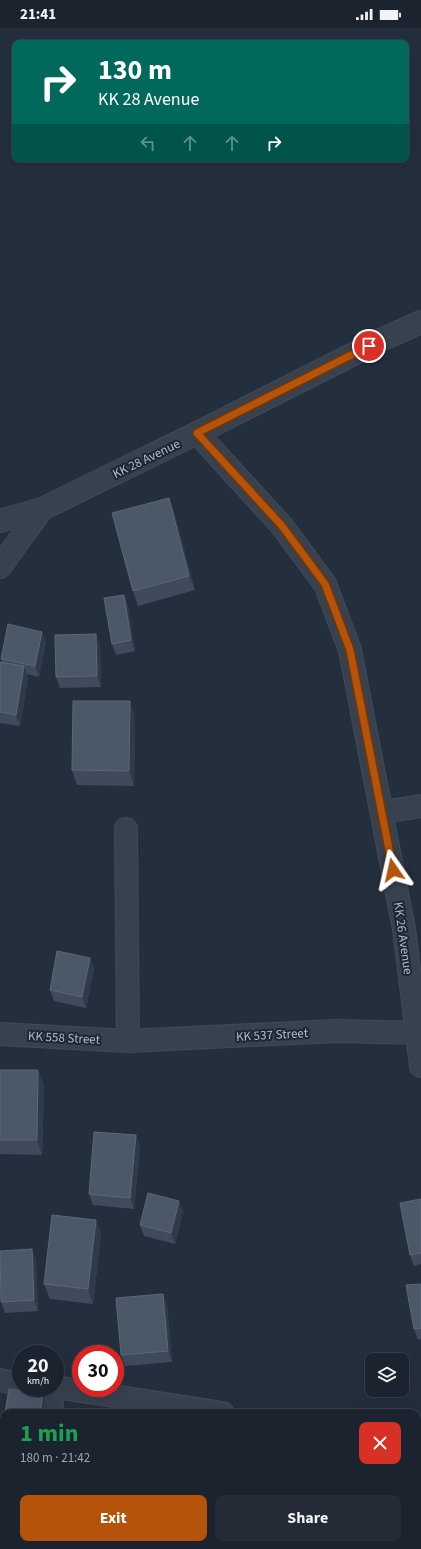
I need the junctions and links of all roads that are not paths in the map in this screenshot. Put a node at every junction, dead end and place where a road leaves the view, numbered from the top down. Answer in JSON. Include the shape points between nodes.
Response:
{"nodes":[{"id":1,"x":421,"y":322,"type":"edge"},
{"id":2,"x":197,"y":433,"type":"junction"},
{"id":3,"x":42,"y":509,"type":"junction"},
{"id":4,"x":0,"y":521,"type":"edge"},
{"id":5,"x":0,"y":567,"type":"edge"},
{"id":6,"x":421,"y":806,"type":"edge"},
{"id":7,"x":382,"y":812,"type":"junction"},
{"id":8,"x":126,"y":829,"type":"dead end"},
{"id":9,"x":418,"y":1033,"type":"edge"},
{"id":10,"x":0,"y":1034,"type":"edge"},
{"id":11,"x":128,"y":1041,"type":"junction"},
{"id":12,"x":421,"y":1066,"type":"edge"},
{"id":13,"x":0,"y":1380,"type":"edge"},
{"id":14,"x":12,"y":1382,"type":"edge"},
{"id":15,"x":64,"y":1389,"type":"edge"},
{"id":16,"x":53,"y":1397,"type":"edge"},
{"id":17,"x":51,"y":1409,"type":"edge"},
{"id":18,"x":197,"y":1409,"type":"edge"}],
"edges":[{"from":1,"to":2,"type":"street","name":"KK 28 Avenue"},
{"from":2,"to":3,"type":"street","name":"KK 28 Avenue"},
{"from":2,"to":7,"type":"street","name":"KK 26 Avenue","via":[[282,526],[325,584],[350,650]]},
{"from":3,"to":4,"type":"street"},
{"from":3,"to":5,"type":"street","name":"KK 28 Avenue"},
{"from":6,"to":7,"type":"street"},
{"from":7,"to":9,"type":"street","name":"KK 26 Avenue","via":[[404,929]]},
{"from":8,"to":11,"type":"street"},
{"from":9,"to":11,"type":"street","name":"KK 537 Street","via":[[336,1031]]},
{"from":9,"to":12,"type":"street","name":"KK 26 Avenue"},
{"from":10,"to":11,"type":"street","name":"KK 558 Street"},
{"from":13,"to":14,"type":"street"},
{"from":15,"to":18,"type":"street"},
{"from":16,"to":17,"type":"street"}]}
